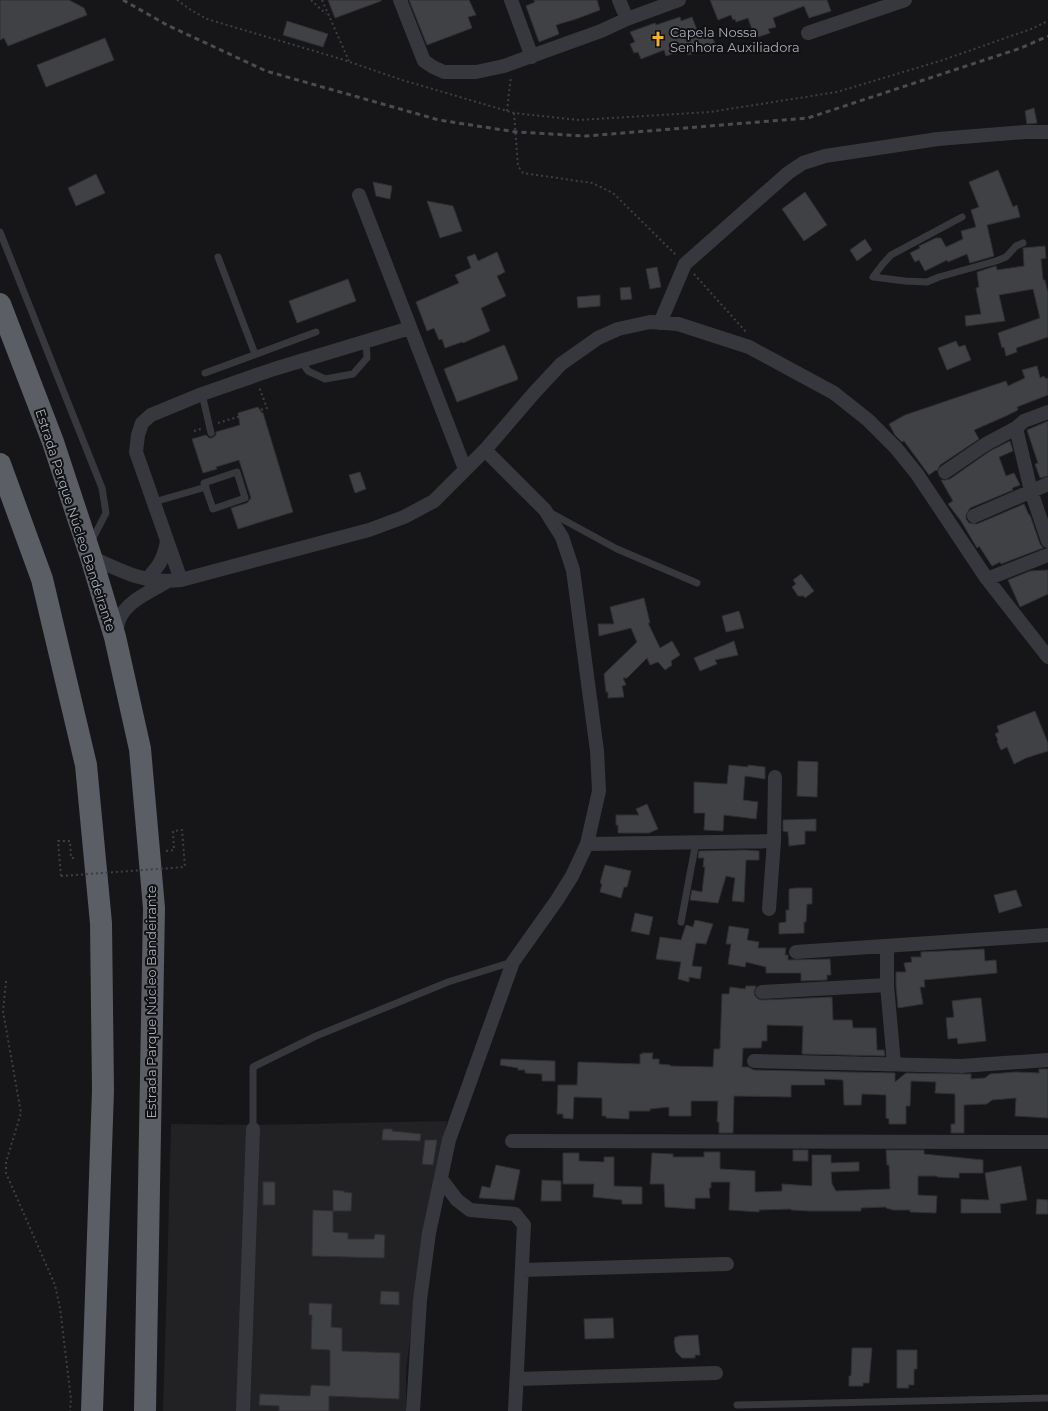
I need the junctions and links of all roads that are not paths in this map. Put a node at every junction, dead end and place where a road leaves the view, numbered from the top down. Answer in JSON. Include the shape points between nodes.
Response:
{"nodes":[{"id":1,"x":400,"y":0,"type":"edge"},
{"id":2,"x":511,"y":0,"type":"edge"},
{"id":3,"x":619,"y":0,"type":"edge"},
{"id":4,"x":680,"y":0,"type":"edge"},
{"id":5,"x":905,"y":0,"type":"edge"},
{"id":6,"x":627,"y":20,"type":"junction"},
{"id":7,"x":808,"y":33,"type":"dead end"},
{"id":8,"x":532,"y":57,"type":"junction"},
{"id":9,"x":1048,"y":132,"type":"edge"},
{"id":10,"x":359,"y":195,"type":"dead end"},
{"id":11,"x":962,"y":217,"type":"dead end"},
{"id":12,"x":0,"y":232,"type":"edge"},
{"id":13,"x":1023,"y":243,"type":"dead end"},
{"id":14,"x":218,"y":257,"type":"dead end"},
{"id":15,"x":0,"y":304,"type":"edge"},
{"id":16,"x":660,"y":323,"type":"junction"},
{"id":17,"x":410,"y":328,"type":"junction"},
{"id":18,"x":316,"y":332,"type":"dead end"},
{"id":19,"x":366,"y":342,"type":"junction"},
{"id":20,"x":255,"y":354,"type":"junction"},
{"id":21,"x":301,"y":361,"type":"junction"},
{"id":22,"x":205,"y":373,"type":"dead end"},
{"id":23,"x":202,"y":394,"type":"junction"},
{"id":24,"x":1048,"y":412,"type":"edge"},
{"id":25,"x":1016,"y":428,"type":"junction"},
{"id":26,"x":210,"y":430,"type":"road end"},
{"id":27,"x":485,"y":450,"type":"junction"},
{"id":28,"x":0,"y":464,"type":"edge"},
{"id":29,"x":465,"y":469,"type":"junction"},
{"id":30,"x":945,"y":472,"type":"dead end"},
{"id":31,"x":1048,"y":484,"type":"edge"},
{"id":32,"x":206,"y":487,"type":"junction"},
{"id":33,"x":1031,"y":491,"type":"junction"},
{"id":34,"x":154,"y":502,"type":"junction"},
{"id":35,"x":545,"y":510,"type":"junction"},
{"id":36,"x":974,"y":516,"type":"dead end"},
{"id":37,"x":1048,"y":540,"type":"edge"},
{"id":38,"x":167,"y":541,"type":"junction"},
{"id":39,"x":90,"y":552,"type":"junction"},
{"id":40,"x":1048,"y":555,"type":"edge"},
{"id":41,"x":988,"y":578,"type":"junction"},
{"id":42,"x":148,"y":579,"type":"junction"},
{"id":43,"x":181,"y":580,"type":"junction"},
{"id":44,"x":166,"y":582,"type":"junction"},
{"id":45,"x":697,"y":583,"type":"dead end"},
{"id":46,"x":115,"y":637,"type":"junction"},
{"id":47,"x":1048,"y":657,"type":"edge"},
{"id":48,"x":775,"y":777,"type":"dead end"},
{"id":49,"x":774,"y":841,"type":"junction"},
{"id":50,"x":696,"y":842,"type":"junction"},
{"id":51,"x":587,"y":844,"type":"junction"},
{"id":52,"x":769,"y":909,"type":"dead end"},
{"id":53,"x":681,"y":922,"type":"dead end"},
{"id":54,"x":1048,"y":935,"type":"edge"},
{"id":55,"x":887,"y":946,"type":"junction"},
{"id":56,"x":796,"y":952,"type":"dead end"},
{"id":57,"x":513,"y":962,"type":"junction"},
{"id":58,"x":887,"y":985,"type":"junction"},
{"id":59,"x":762,"y":992,"type":"dead end"},
{"id":60,"x":1048,"y":1060,"type":"edge"},
{"id":61,"x":754,"y":1061,"type":"dead end"},
{"id":62,"x":894,"y":1064,"type":"junction"},
{"id":63,"x":253,"y":1129,"type":"joint"},
{"id":64,"x":512,"y":1141,"type":"dead end"},
{"id":65,"x":1048,"y":1142,"type":"edge"},
{"id":66,"x":441,"y":1179,"type":"junction"},
{"id":67,"x":727,"y":1264,"type":"dead end"},
{"id":68,"x":522,"y":1270,"type":"junction"},
{"id":69,"x":716,"y":1373,"type":"dead end"},
{"id":70,"x":517,"y":1379,"type":"junction"},
{"id":71,"x":1048,"y":1398,"type":"edge"},
{"id":72,"x":737,"y":1406,"type":"dead end"},
{"id":73,"x":92,"y":1411,"type":"edge"},
{"id":74,"x":145,"y":1411,"type":"edge"},
{"id":75,"x":243,"y":1411,"type":"edge"},
{"id":76,"x":413,"y":1411,"type":"edge"},
{"id":77,"x":515,"y":1411,"type":"edge"}],
"edges":[{"from":1,"to":8,"type":"street","via":[[424,61],[444,72],[476,72]]},
{"from":2,"to":8,"type":"street"},
{"from":3,"to":6,"type":"street"},
{"from":4,"to":6,"type":"street"},
{"from":5,"to":7,"type":"street"},
{"from":6,"to":8,"type":"street"},
{"from":9,"to":16,"type":"street","via":[[938,139],[825,156],[803,163],[788,173],[685,264]]},
{"from":10,"to":17,"type":"street"},
{"from":11,"to":13,"type":"lane","via":[[891,256],[873,277],[927,282],[939,276],[1006,257],[1016,246]]},
{"from":12,"to":39,"type":"lane","via":[[102,488],[106,513]]},
{"from":14,"to":20,"type":"lane"},
{"from":15,"to":39,"type":"highway","name":"Estrada Parque Núcleo Bandeirante","via":[[53,442]]},
{"from":16,"to":27,"type":"street","via":[[650,322],[618,329],[598,338],[561,364]]},
{"from":16,"to":41,"type":"street","via":[[678,324],[739,342],[834,393],[868,420],[896,448],[917,474]]},
{"from":17,"to":19,"type":"street"},
{"from":17,"to":29,"type":"street"},
{"from":18,"to":20,"type":"lane"},
{"from":19,"to":21,"type":"street"},
{"from":19,"to":21,"type":"lane","via":[[366,358],[353,374],[324,379],[308,371]]},
{"from":20,"to":22,"type":"lane"},
{"from":21,"to":23,"type":"street"},
{"from":23,"to":26,"type":"lane"},
{"from":23,"to":34,"type":"street","via":[[151,414],[142,423],[136,452]]},
{"from":24,"to":25,"type":"street","via":[[1024,421]]},
{"from":25,"to":30,"type":"street","via":[[986,444]]},
{"from":25,"to":33,"type":"street"},
{"from":27,"to":29,"type":"street"},
{"from":27,"to":35,"type":"street"},
{"from":28,"to":73,"type":"highway","via":[[42,579],[86,764],[90,803],[101,923],[103,1082]]},
{"from":29,"to":43,"type":"street","via":[[434,501],[404,517],[369,530]]},
{"from":31,"to":33,"type":"street"},
{"from":32,"to":32,"type":"lane","via":[[204,483],[237,472],[245,498],[213,509]]},
{"from":32,"to":34,"type":"lane"},
{"from":33,"to":36,"type":"street"},
{"from":33,"to":37,"type":"street"},
{"from":34,"to":38,"type":"street"},
{"from":35,"to":45,"type":"lane","via":[[617,549]]},
{"from":35,"to":51,"type":"street","via":[[562,537],[573,570],[597,751],[599,791]]},
{"from":38,"to":42,"type":"street","via":[[164,555]]},
{"from":38,"to":43,"type":"street"},
{"from":39,"to":42,"type":"street","via":[[126,574]]},
{"from":39,"to":46,"type":"highway","name":"Estrada Parque Núcleo Bandeirante"},
{"from":40,"to":41,"type":"street"},
{"from":41,"to":47,"type":"street"},
{"from":42,"to":44,"type":"street"},
{"from":43,"to":44,"type":"street"},
{"from":44,"to":46,"type":"street","via":[[125,610]]},
{"from":46,"to":74,"type":"highway","name":"Estrada Parque Núcleo Bandeirante","via":[[140,749],[154,908]]},
{"from":48,"to":49,"type":"street"},
{"from":49,"to":50,"type":"street"},
{"from":49,"to":52,"type":"street"},
{"from":50,"to":51,"type":"street"},
{"from":50,"to":53,"type":"lane"},
{"from":51,"to":57,"type":"street","via":[[557,900]]},
{"from":54,"to":55,"type":"street"},
{"from":55,"to":56,"type":"street"},
{"from":55,"to":58,"type":"street"},
{"from":57,"to":63,"type":"lane","via":[[448,982],[316,1036],[253,1067]]},
{"from":57,"to":66,"type":"street","via":[[449,1140]]},
{"from":58,"to":59,"type":"street"},
{"from":58,"to":62,"type":"street"},
{"from":60,"to":62,"type":"street","via":[[961,1066]]},
{"from":61,"to":62,"type":"street"},
{"from":63,"to":75,"type":"street"},
{"from":64,"to":65,"type":"street"},
{"from":66,"to":68,"type":"street","via":[[470,1210],[515,1214],[524,1224]]},
{"from":66,"to":76,"type":"street","via":[[429,1233],[420,1300]]},
{"from":67,"to":68,"type":"street"},
{"from":68,"to":70,"type":"street"},
{"from":69,"to":70,"type":"street"},
{"from":70,"to":77,"type":"street"},
{"from":71,"to":72,"type":"lane"}]}
